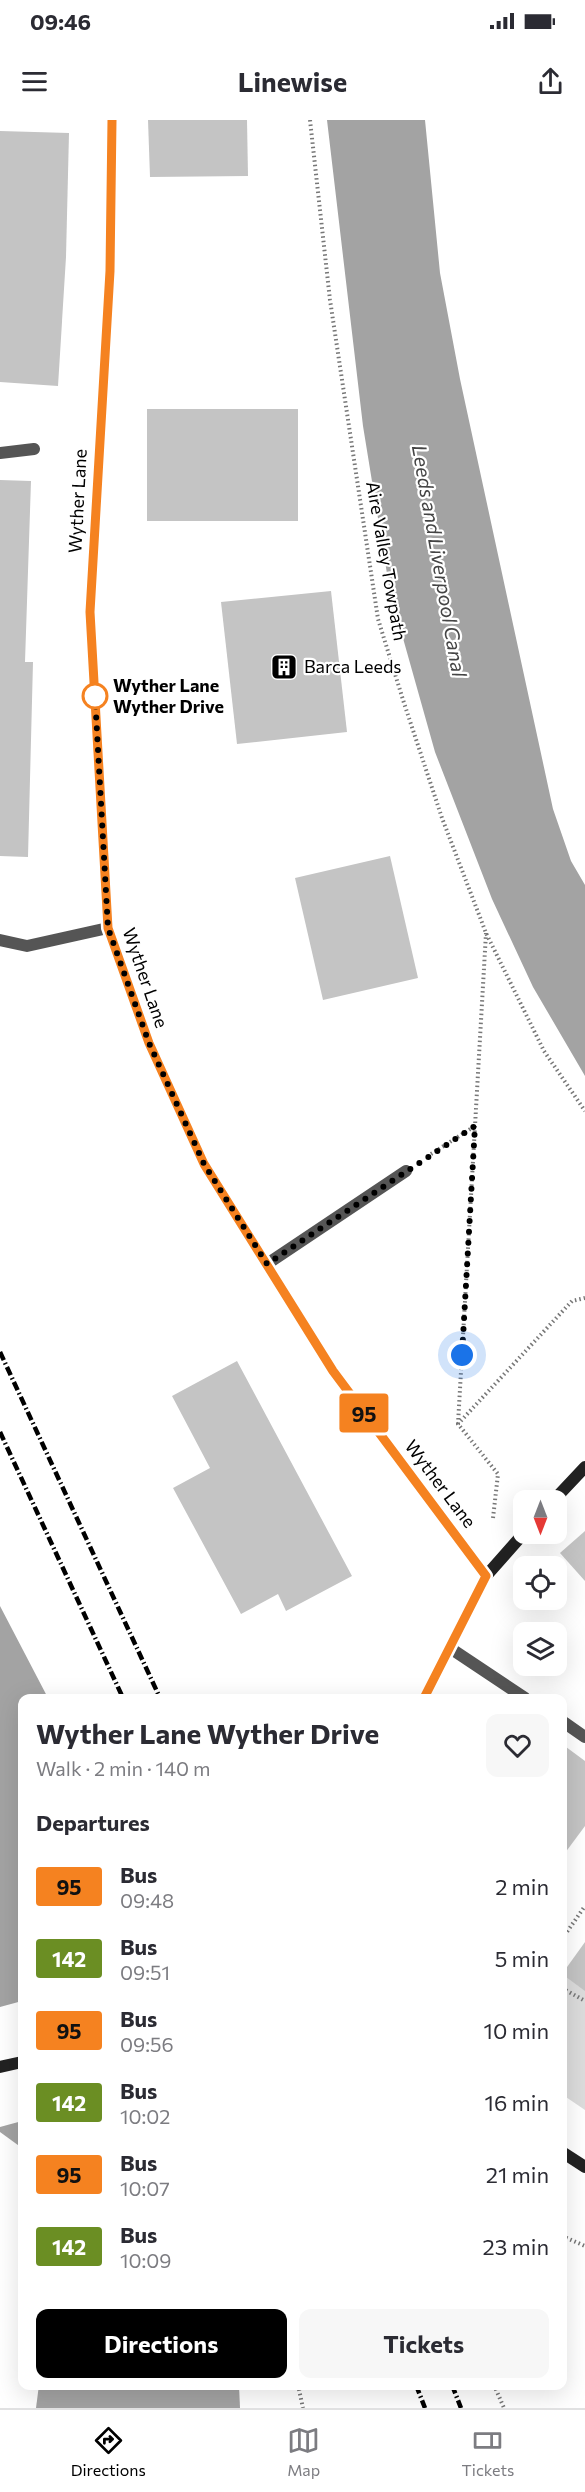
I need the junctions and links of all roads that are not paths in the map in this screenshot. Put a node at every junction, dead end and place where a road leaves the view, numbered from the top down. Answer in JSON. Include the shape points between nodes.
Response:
{"nodes":[{"id":1,"x":112,"y":120,"type":"edge"},
{"id":2,"x":34,"y":449,"type":"dead end"},
{"id":3,"x":0,"y":453,"type":"edge"},
{"id":4,"x":108,"y":928,"type":"junction"},
{"id":5,"x":0,"y":940,"type":"edge"},
{"id":6,"x":405,"y":1171,"type":"road end"},
{"id":7,"x":267,"y":1264,"type":"junction"},
{"id":8,"x":585,"y":1467,"type":"edge"},
{"id":9,"x":563,"y":1490,"type":"edge"},
{"id":10,"x":514,"y":1544,"type":"edge"},
{"id":11,"x":486,"y":1576,"type":"junction"},
{"id":12,"x":450,"y":1648,"type":"junction"},
{"id":13,"x":426,"y":1694,"type":"edge"},
{"id":14,"x":519,"y":1694,"type":"edge"},
{"id":15,"x":567,"y":1724,"type":"edge"},
{"id":16,"x":585,"y":1737,"type":"edge"},
{"id":17,"x":18,"y":2063,"type":"edge"},
{"id":18,"x":0,"y":2067,"type":"edge"},
{"id":19,"x":567,"y":2155,"type":"edge"},
{"id":20,"x":585,"y":2167,"type":"edge"}],
"edges":[{"from":1,"to":4,"type":"street","name":"Wyther Lane","via":[[110,271],[90,612]]},
{"from":2,"to":3,"type":"lane"},
{"from":4,"to":5,"type":"lane","via":[[27,946]]},
{"from":4,"to":7,"type":"street","name":"Wyther Lane","via":[[149,1043],[204,1164]]},
{"from":6,"to":7,"type":"lane"},
{"from":7,"to":11,"type":"street","name":"Wyther Lane","via":[[333,1371]]},
{"from":8,"to":9,"type":"street"},
{"from":10,"to":11,"type":"street"},
{"from":11,"to":12,"type":"street"},
{"from":12,"to":13,"type":"street"},
{"from":12,"to":14,"type":"lane"},
{"from":15,"to":16,"type":"lane"},
{"from":17,"to":18,"type":"street"},
{"from":19,"to":20,"type":"street"}]}
